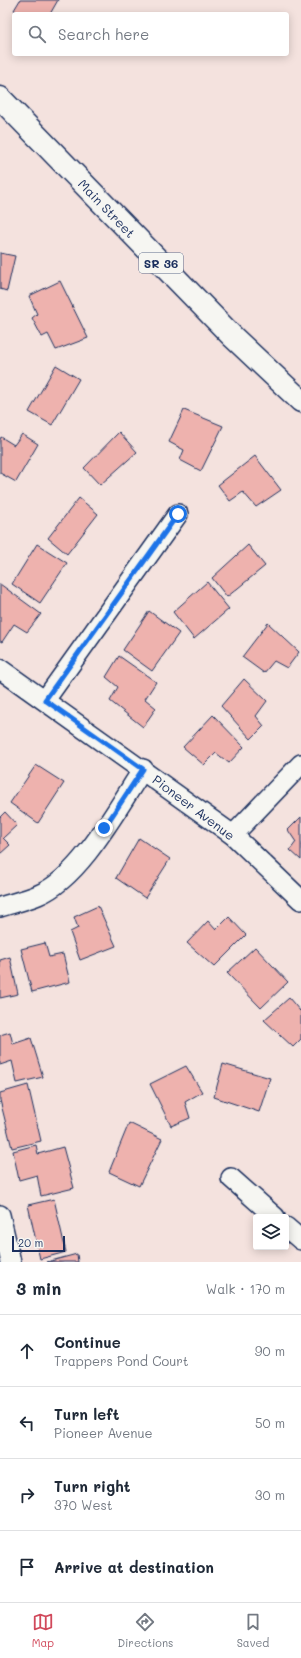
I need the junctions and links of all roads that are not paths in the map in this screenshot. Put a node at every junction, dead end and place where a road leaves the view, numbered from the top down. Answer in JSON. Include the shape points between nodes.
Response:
{"nodes":[{"id":1,"x":0,"y":98,"type":"edge"},
{"id":2,"x":301,"y":402,"type":"edge"},
{"id":3,"x":178,"y":514,"type":"dead end"},
{"id":4,"x":0,"y":669,"type":"edge"},
{"id":5,"x":45,"y":700,"type":"junction"},
{"id":6,"x":301,"y":764,"type":"edge"},
{"id":7,"x":143,"y":769,"type":"junction"},
{"id":8,"x":234,"y":835,"type":"junction"},
{"id":9,"x":301,"y":900,"type":"edge"},
{"id":10,"x":0,"y":907,"type":"edge"},
{"id":11,"x":232,"y":1178,"type":"dead end"},
{"id":12,"x":272,"y":1214,"type":"edge"},
{"id":13,"x":0,"y":1215,"type":"edge"},
{"id":14,"x":289,"y":1230,"type":"edge"},
{"id":15,"x":301,"y":1240,"type":"edge"},
{"id":16,"x":11,"y":1262,"type":"edge"}],
"edges":[{"from":1,"to":2,"type":"highway","name":"Main Street","number":"SR 36","via":[[233,338]]},
{"from":3,"to":5,"type":"street"},
{"from":4,"to":5,"type":"street","name":"Pioneer Avenue"},
{"from":5,"to":7,"type":"street","name":"Pioneer Avenue"},
{"from":6,"to":8,"type":"street"},
{"from":7,"to":8,"type":"street","name":"Pioneer Avenue"},
{"from":7,"to":10,"type":"street","via":[[69,875],[39,895]]},
{"from":8,"to":9,"type":"street","name":"Pioneer Avenue"},
{"from":11,"to":12,"type":"street"},
{"from":13,"to":16,"type":"street"},
{"from":14,"to":15,"type":"street"}]}
